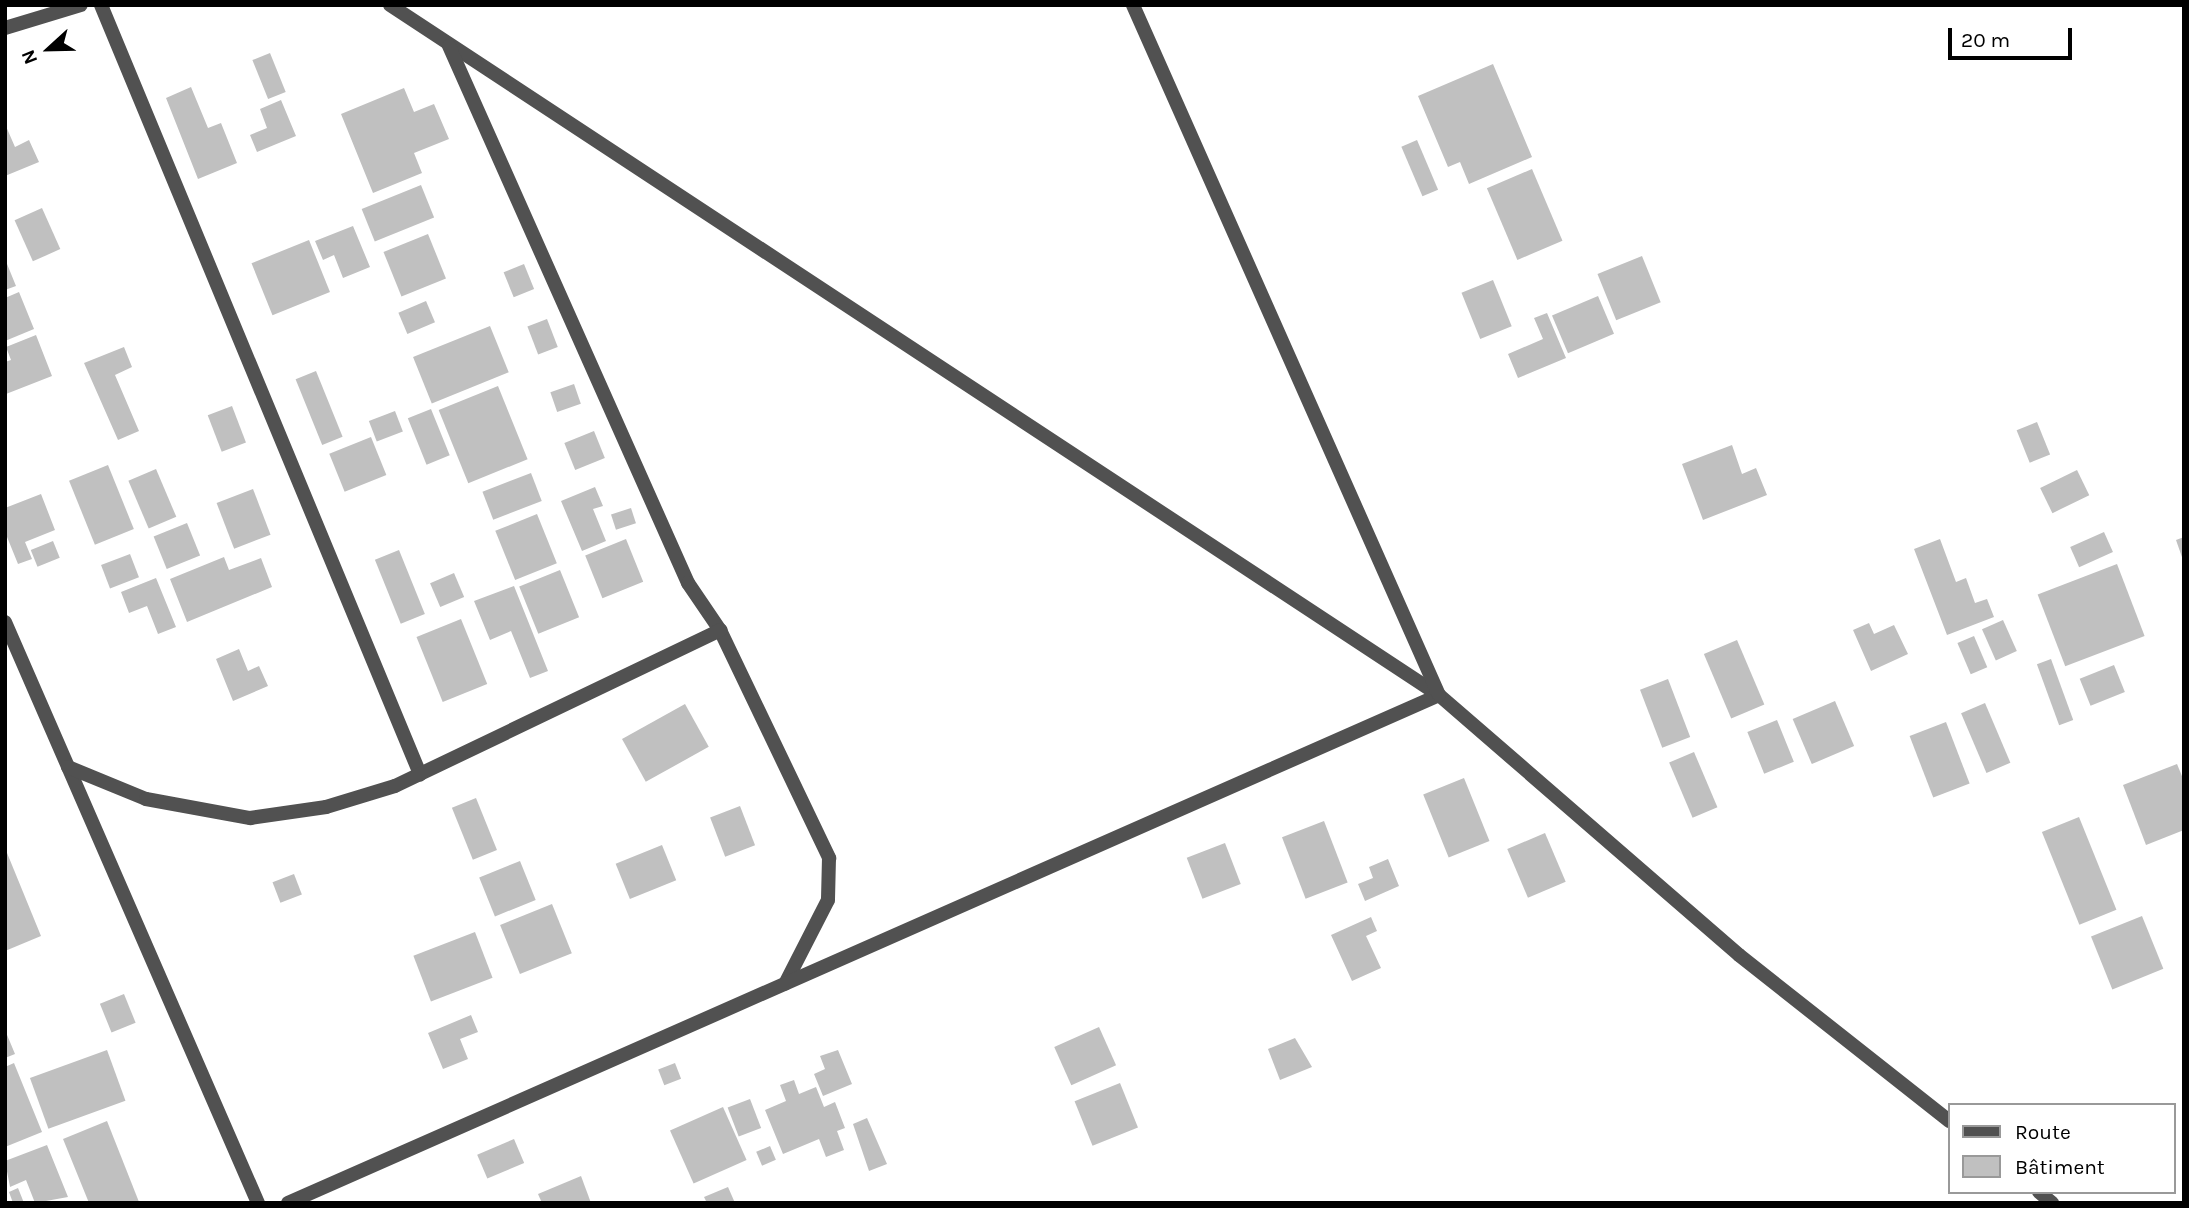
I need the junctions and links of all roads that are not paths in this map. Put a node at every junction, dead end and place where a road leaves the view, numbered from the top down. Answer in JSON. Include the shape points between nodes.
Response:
{"nodes":[{"id":1,"x":81,"y":5,"type":"edge"},
{"id":2,"x":101,"y":5,"type":"edge"},
{"id":3,"x":390,"y":5,"type":"edge"},
{"id":4,"x":1133,"y":5,"type":"edge"},
{"id":5,"x":5,"y":28,"type":"edge"},
{"id":6,"x":449,"y":44,"type":"junction"},
{"id":7,"x":5,"y":622,"type":"edge"},
{"id":8,"x":720,"y":631,"type":"junction"},
{"id":9,"x":1439,"y":695,"type":"junction"},
{"id":10,"x":68,"y":767,"type":"junction"},
{"id":11,"x":420,"y":774,"type":"junction"},
{"id":12,"x":785,"y":984,"type":"junction"},
{"id":13,"x":1948,"y":1120,"type":"edge"},
{"id":14,"x":258,"y":1203,"type":"edge"},
{"id":15,"x":288,"y":1203,"type":"edge"}],
"edges":[{"from":1,"to":5,"type":"street"},
{"from":2,"to":11,"type":"street"},
{"from":3,"to":6,"type":"street"},
{"from":4,"to":9,"type":"street"},
{"from":6,"to":8,"type":"street","via":[[688,583]]},
{"from":6,"to":9,"type":"street"},
{"from":7,"to":10,"type":"street"},
{"from":8,"to":11,"type":"street"},
{"from":8,"to":12,"type":"street","via":[[829,859],[828,900]]},
{"from":9,"to":12,"type":"street"},
{"from":9,"to":13,"type":"street","via":[[1739,955]]},
{"from":10,"to":11,"type":"street","via":[[146,799],[250,818],[327,807]]},
{"from":10,"to":14,"type":"street"},
{"from":12,"to":15,"type":"street"}]}
